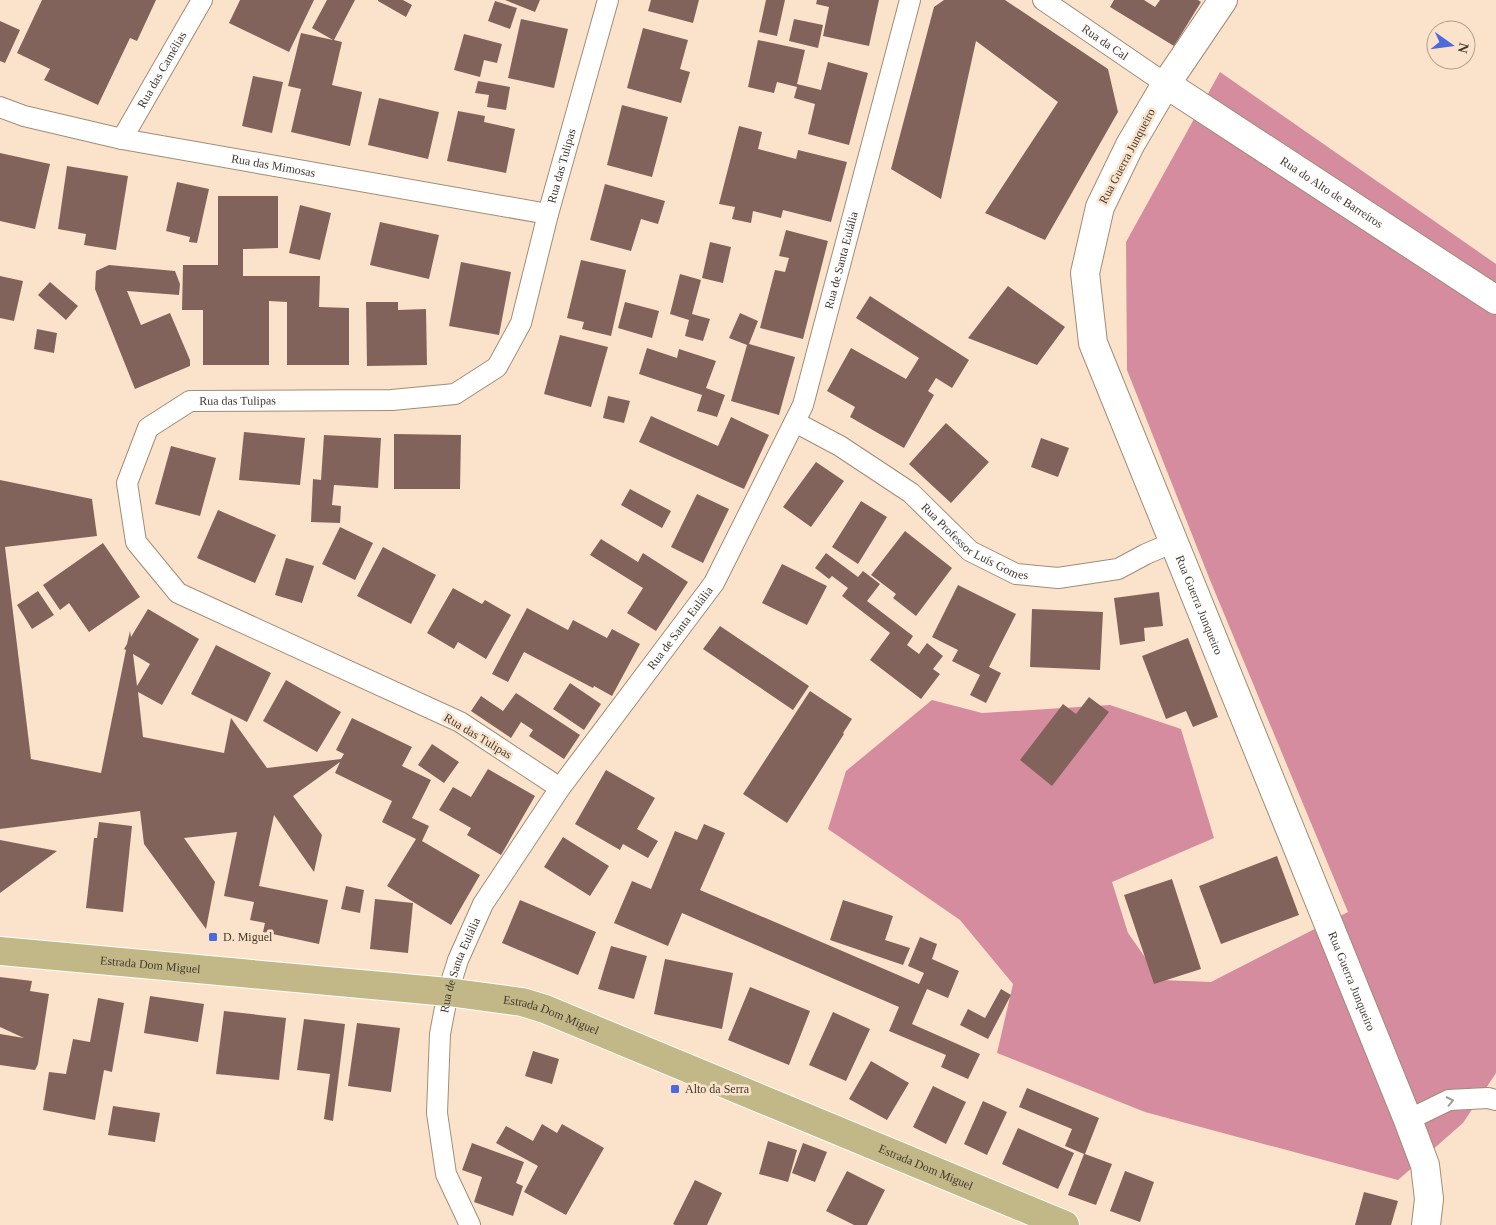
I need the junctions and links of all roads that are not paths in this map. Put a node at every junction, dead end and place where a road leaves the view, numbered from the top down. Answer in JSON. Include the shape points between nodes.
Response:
{"nodes":[{"id":1,"x":202,"y":0,"type":"edge"},
{"id":2,"x":608,"y":0,"type":"edge"},
{"id":3,"x":910,"y":0,"type":"edge"},
{"id":4,"x":1043,"y":0,"type":"edge"},
{"id":5,"x":1223,"y":0,"type":"edge"},
{"id":6,"x":1166,"y":84,"type":"junction"},
{"id":7,"x":0,"y":107,"type":"edge"},
{"id":8,"x":122,"y":139,"type":"junction"},
{"id":9,"x":548,"y":214,"type":"junction"},
{"id":10,"x":1496,"y":300,"type":"edge"},
{"id":11,"x":795,"y":422,"type":"junction"},
{"id":12,"x":1174,"y":542,"type":"junction"},
{"id":13,"x":560,"y":788,"type":"junction"},
{"id":14,"x":0,"y":951,"type":"edge"},
{"id":15,"x":448,"y":992,"type":"junction"},
{"id":16,"x":1496,"y":1100,"type":"edge"},
{"id":17,"x":1408,"y":1120,"type":"junction"},
{"id":18,"x":470,"y":1225,"type":"edge"},
{"id":19,"x":1065,"y":1225,"type":"edge"},
{"id":20,"x":1426,"y":1225,"type":"edge"}],
"edges":[{"from":1,"to":8,"type":"street","name":"Rua das Camélias"},
{"from":2,"to":9,"type":"street","name":"Rua das Tulipas"},
{"from":3,"to":11,"type":"street","name":"Rua de Santa Eulália","via":[[806,395]]},
{"from":4,"to":6,"type":"street","name":"Rua da Cal"},
{"from":5,"to":6,"type":"street","name":"Rua Guerra Junqueiro"},
{"from":6,"to":10,"type":"street","name":"Rua do Alto de Barreiros"},
{"from":6,"to":12,"type":"street","name":"Rua Guerra Junqueiro","via":[[1130,145],[1100,207],[1084,273],[1093,343]]},
{"from":7,"to":8,"type":"street","name":"Rua das Mimosas","via":[[24,116]]},
{"from":8,"to":9,"type":"street","name":"Rua das Mimosas"},
{"from":9,"to":13,"type":"street","name":"Rua das Tulipas","via":[[521,323],[497,367],[490,372],[455,394],[392,400],[190,401],[148,428],[127,483],[136,542],[178,593],[460,722]]},
{"from":11,"to":12,"type":"street","name":"Rua Professor Luís Gomes","via":[[840,446],[911,493],[970,550],[1016,574],[1058,578],[1118,569]]},
{"from":11,"to":13,"type":"street","name":"Rua de Santa Eulália","via":[[714,583]]},
{"from":12,"to":17,"type":"street","name":"Rua Guerra Junqueiro"},
{"from":13,"to":15,"type":"street","name":"Rua de Santa Eulália","via":[[483,904],[458,960]]},
{"from":14,"to":15,"type":"main road","name":"Estrada Dom Miguel"},
{"from":15,"to":18,"type":"street","name":"Rua de Santa Eulália","via":[[440,1034],[437,1113],[446,1174]]},
{"from":15,"to":19,"type":"main road","name":"Estrada Dom Miguel","via":[[522,1002],[545,1009]]},
{"from":17,"to":16,"type":"street","one_way":true,"via":[[1449,1100]]},
{"from":17,"to":20,"type":"street","name":"Rua Guerra Junqueiro","via":[[1425,1165]]}]}
